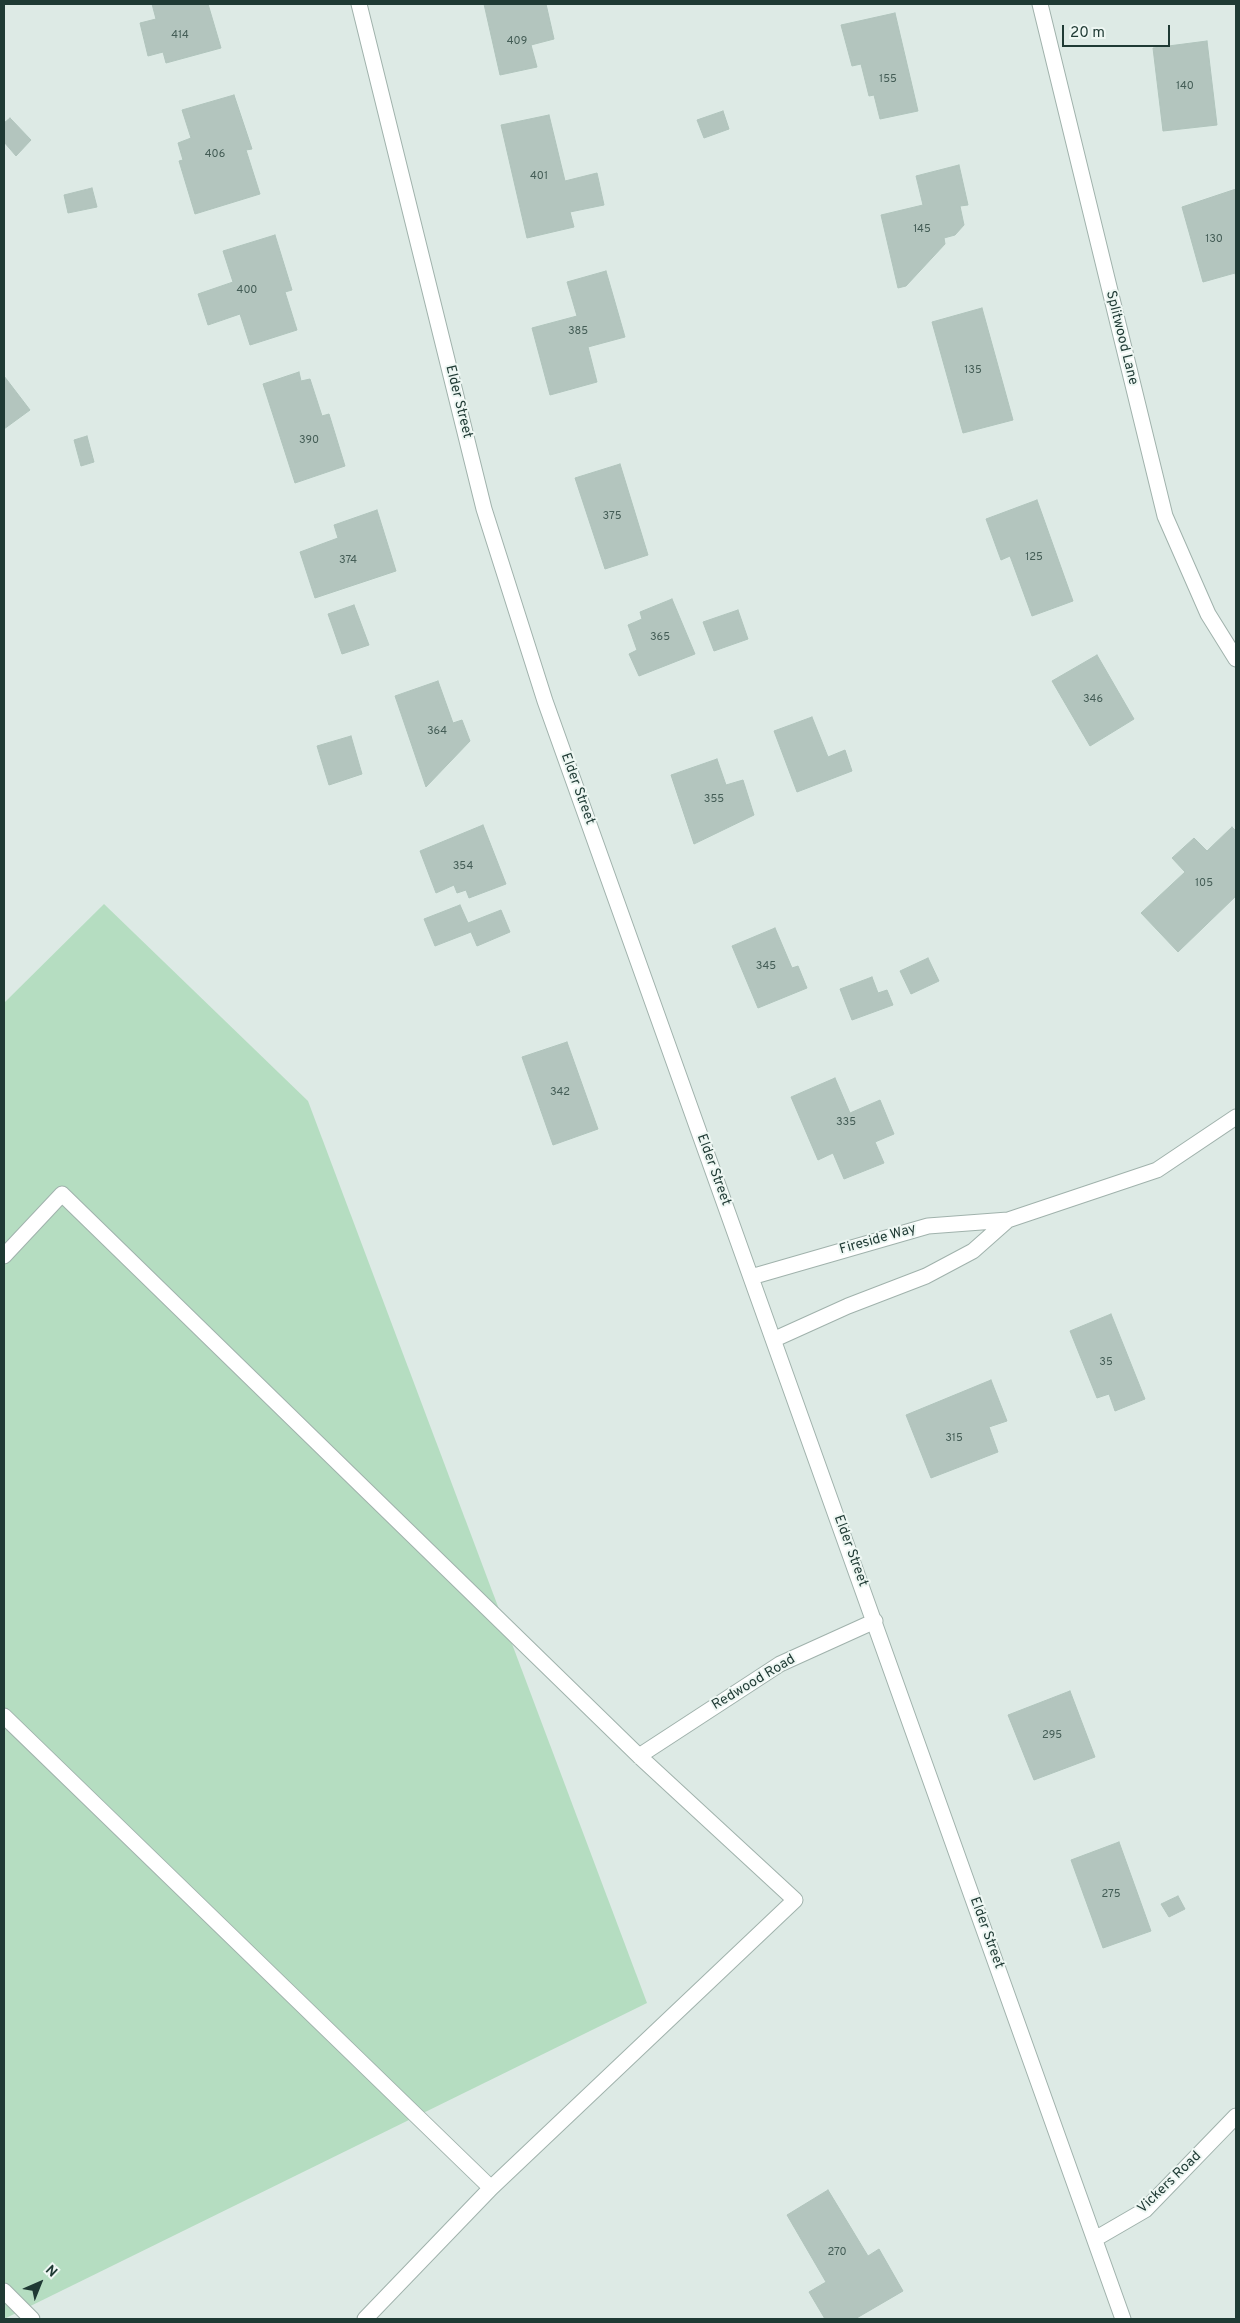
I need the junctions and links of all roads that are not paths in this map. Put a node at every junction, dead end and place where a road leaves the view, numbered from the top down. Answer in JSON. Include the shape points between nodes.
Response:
{"nodes":[{"id":1,"x":359,"y":4,"type":"edge"},
{"id":2,"x":1040,"y":4,"type":"edge"},
{"id":3,"x":1236,"y":659,"type":"edge"},
{"id":4,"x":1236,"y":1117,"type":"edge"},
{"id":5,"x":1008,"y":1220,"type":"junction"},
{"id":6,"x":4,"y":1256,"type":"edge"},
{"id":7,"x":751,"y":1277,"type":"junction"},
{"id":8,"x":775,"y":1339,"type":"junction"},
{"id":9,"x":875,"y":1621,"type":"junction"},
{"id":10,"x":4,"y":1716,"type":"edge"},
{"id":11,"x":639,"y":1756,"type":"junction"},
{"id":12,"x":1236,"y":2116,"type":"edge"},
{"id":13,"x":491,"y":2188,"type":"junction"},
{"id":14,"x":1095,"y":2239,"type":"junction"},
{"id":15,"x":4,"y":2291,"type":"edge"},
{"id":16,"x":32,"y":2319,"type":"edge"},
{"id":17,"x":366,"y":2319,"type":"edge"},
{"id":18,"x":1124,"y":2319,"type":"edge"}],
"edges":[{"from":1,"to":7,"type":"street","name":"Elder Street","via":[[484,508],[545,701]]},
{"from":2,"to":3,"type":"street","name":"Splitwood Lane","via":[[1165,516],[1208,614]]},
{"from":4,"to":5,"type":"street","name":"Fireside Way","via":[[1157,1170]]},
{"from":5,"to":7,"type":"street","name":"Fireside Way","via":[[928,1226]]},
{"from":5,"to":8,"type":"street","name":"Fireside Way","via":[[973,1251],[934,1272]]},
{"from":6,"to":11,"type":"street","via":[[62,1194]]},
{"from":7,"to":8,"type":"street","name":"Elder Street"},
{"from":8,"to":9,"type":"street","name":"Elder Street"},
{"from":9,"to":11,"type":"street","name":"Redwood Road","via":[[780,1664]]},
{"from":9,"to":14,"type":"street","name":"Elder Street"},
{"from":10,"to":13,"type":"street"},
{"from":11,"to":13,"type":"street","via":[[796,1900]]},
{"from":12,"to":14,"type":"street","name":"Vickers Road","via":[[1146,2210]]},
{"from":13,"to":17,"type":"street"},
{"from":14,"to":18,"type":"street","name":"Elder Street"},
{"from":15,"to":16,"type":"street"}]}
